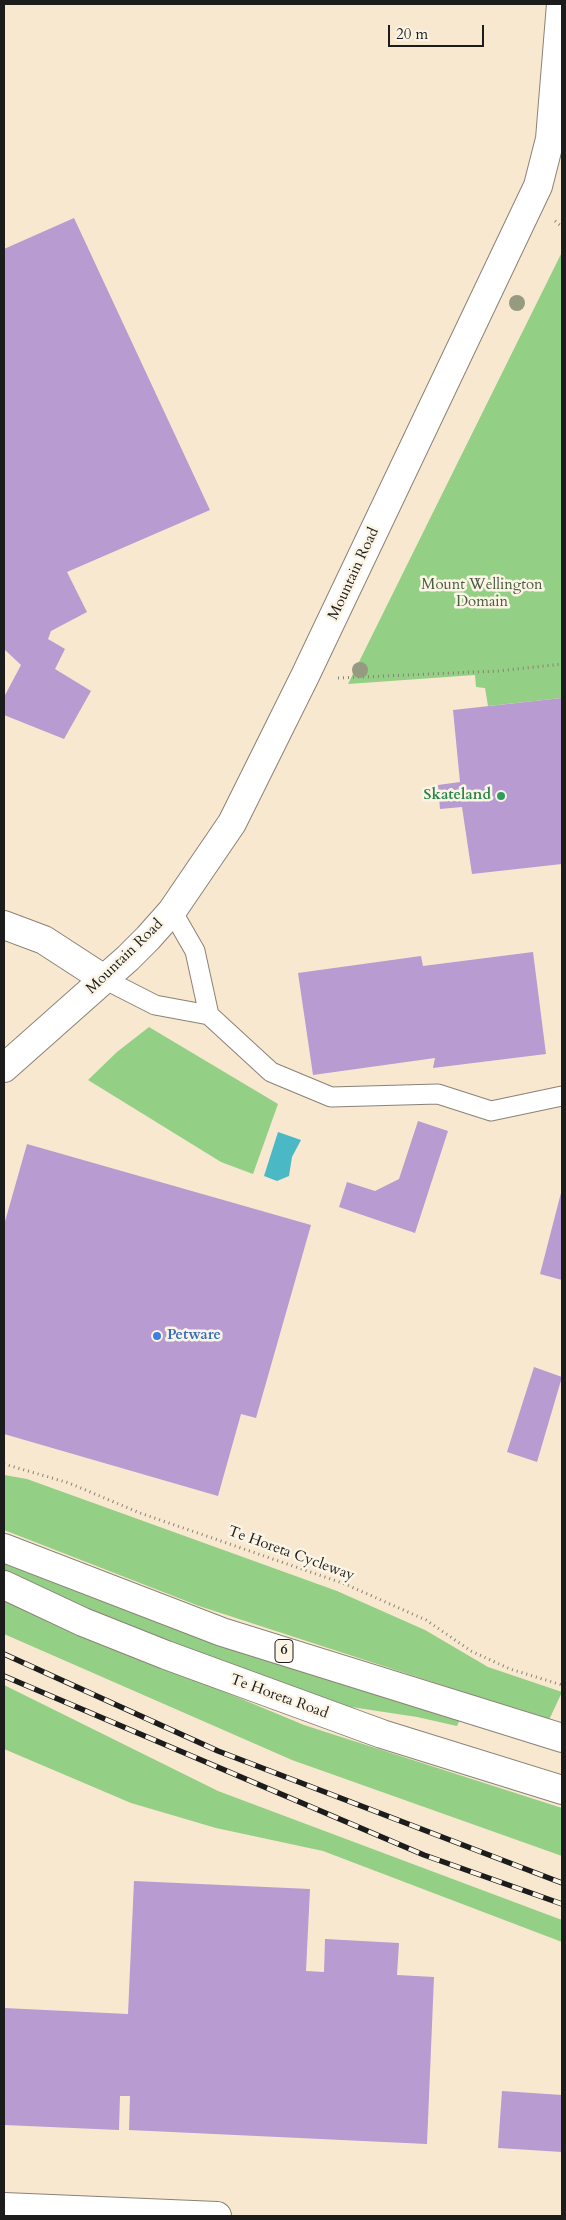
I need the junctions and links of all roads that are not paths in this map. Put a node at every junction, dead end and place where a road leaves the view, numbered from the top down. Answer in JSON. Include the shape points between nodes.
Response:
{"nodes":[{"id":1,"x":561,"y":4,"type":"edge"},
{"id":2,"x":172,"y":911,"type":"junction"},
{"id":3,"x":4,"y":925,"type":"edge"},
{"id":4,"x":104,"y":979,"type":"junction"},
{"id":5,"x":209,"y":1015,"type":"junction"},
{"id":6,"x":4,"y":1068,"type":"edge"},
{"id":7,"x":562,"y":1096,"type":"edge"},
{"id":8,"x":4,"y":1548,"type":"edge"},
{"id":9,"x":4,"y":1585,"type":"edge"},
{"id":10,"x":562,"y":1738,"type":"edge"},
{"id":11,"x":562,"y":1790,"type":"edge"},
{"id":12,"x":4,"y":2207,"type":"edge"},
{"id":13,"x":217,"y":2216,"type":"edge"}],
"edges":[{"from":1,"to":2,"type":"main road","name":"Mountain Road","via":[[550,139],[530,206],[242,804]]},
{"from":2,"to":4,"type":"main road","name":"Mountain Road"},
{"from":2,"to":5,"type":"lane","via":[[195,951]]},
{"from":3,"to":4,"type":"main road","via":[[44,940]]},
{"from":4,"to":5,"type":"lane","via":[[155,1005]]},
{"from":4,"to":6,"type":"main road","name":"Mountain Road"},
{"from":5,"to":7,"type":"lane","via":[[271,1072],[331,1097],[438,1094],[492,1111]]},
{"from":8,"to":10,"type":"main road","number":"6","via":[[222,1632]]},
{"from":9,"to":11,"type":"main road","name":"Te Horeta Road","via":[[83,1622],[193,1665],[382,1734]]},
{"from":12,"to":13,"type":"main road"}]}
